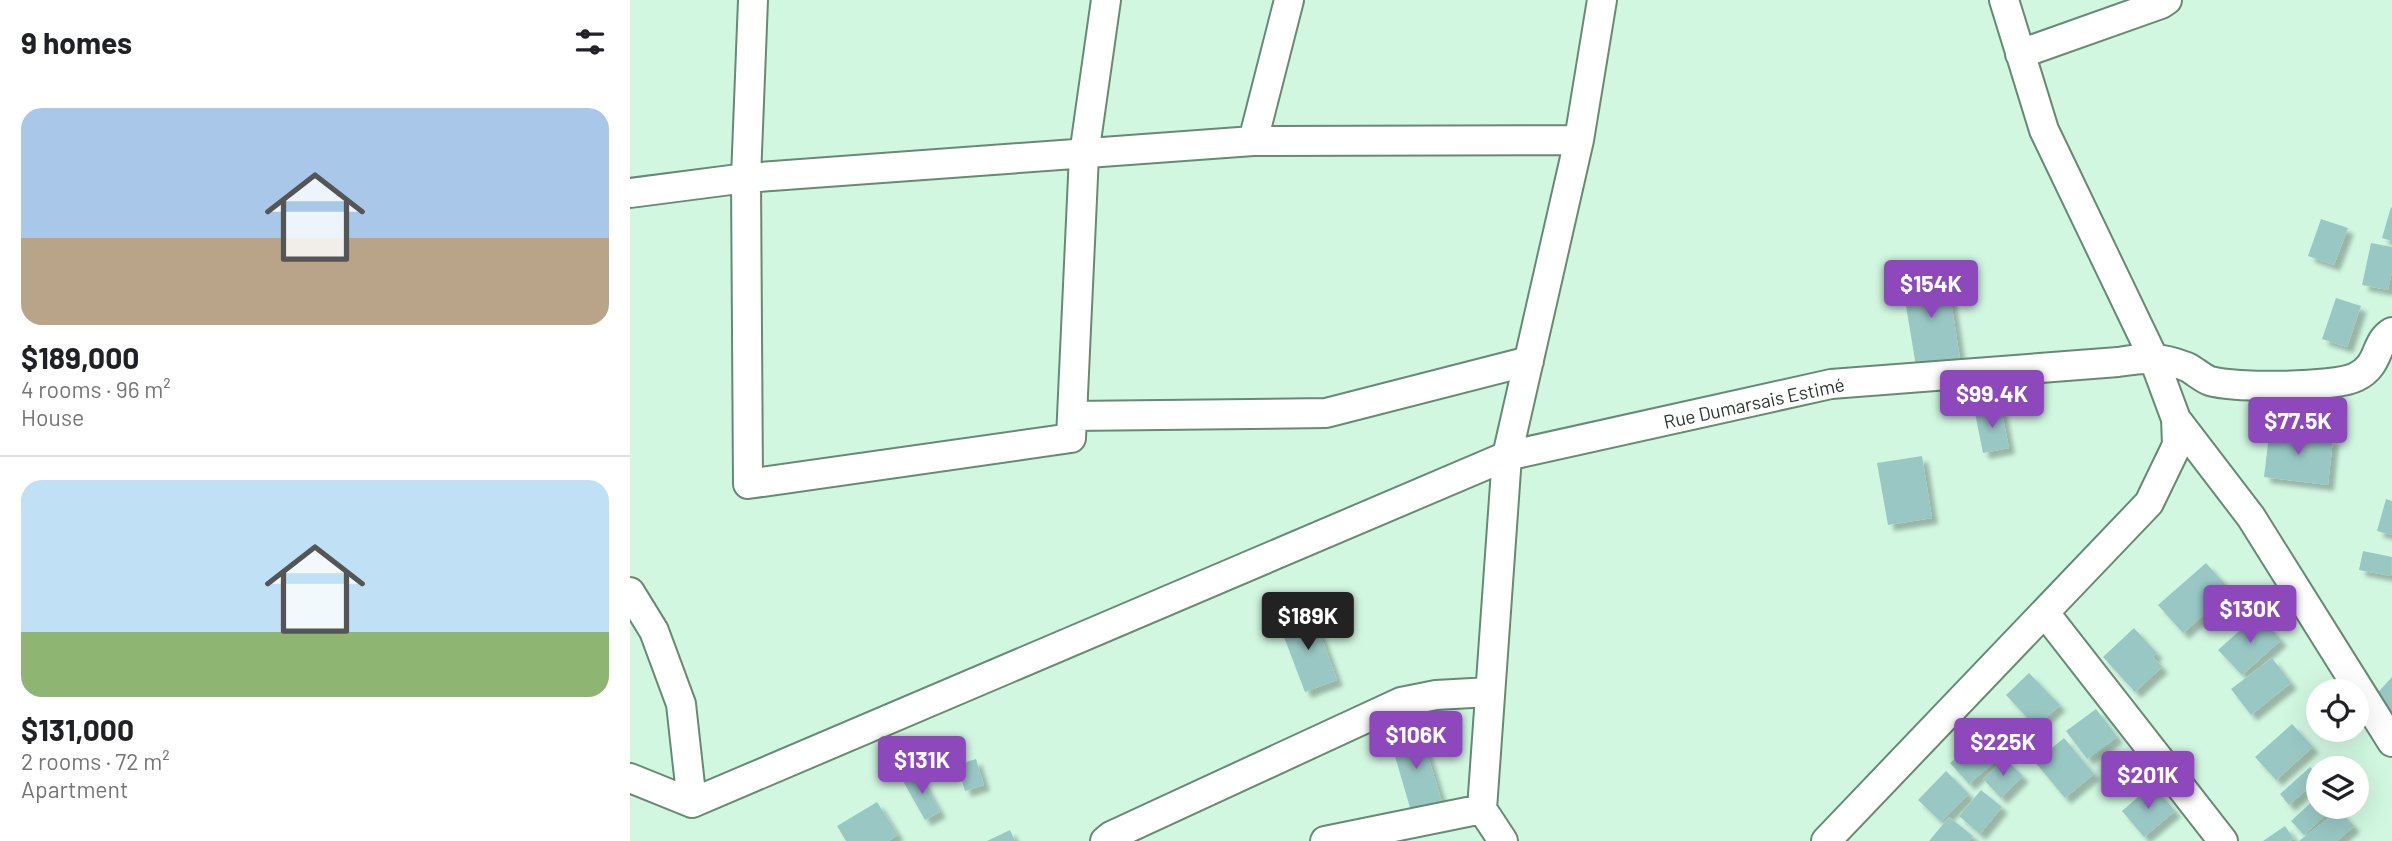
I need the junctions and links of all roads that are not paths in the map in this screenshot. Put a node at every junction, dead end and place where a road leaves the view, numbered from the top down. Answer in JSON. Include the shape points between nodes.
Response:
{"nodes":[{"id":1,"x":752,"y":0,"type":"edge"},
{"id":2,"x":1106,"y":0,"type":"edge"},
{"id":3,"x":1289,"y":0,"type":"edge"},
{"id":4,"x":1602,"y":0,"type":"edge"},
{"id":5,"x":2004,"y":0,"type":"edge"},
{"id":6,"x":2167,"y":0,"type":"edge"},
{"id":7,"x":2020,"y":54,"type":"junction"},
{"id":8,"x":1579,"y":140,"type":"junction"},
{"id":9,"x":1253,"y":141,"type":"junction"},
{"id":10,"x":1084,"y":155,"type":"junction"},
{"id":11,"x":746,"y":178,"type":"junction"},
{"id":12,"x":630,"y":193,"type":"edge"},
{"id":13,"x":2392,"y":332,"type":"edge"},
{"id":14,"x":2153,"y":357,"type":"junction"},
{"id":15,"x":1529,"y":361,"type":"junction"},
{"id":16,"x":1072,"y":416,"type":"junction"},
{"id":17,"x":2176,"y":419,"type":"junction"},
{"id":18,"x":1507,"y":456,"type":"junction"},
{"id":19,"x":630,"y":592,"type":"edge"},
{"id":20,"x":2045,"y":613,"type":"junction"},
{"id":21,"x":1490,"y":692,"type":"junction"},
{"id":22,"x":2392,"y":742,"type":"edge"},
{"id":23,"x":630,"y":778,"type":"edge"},
{"id":24,"x":692,"y":803,"type":"junction"},
{"id":25,"x":1482,"y":809,"type":"junction"},
{"id":26,"x":1105,"y":841,"type":"edge"},
{"id":27,"x":1325,"y":841,"type":"edge"},
{"id":28,"x":1503,"y":841,"type":"edge"},
{"id":29,"x":1826,"y":841,"type":"edge"},
{"id":30,"x":2223,"y":841,"type":"edge"}],
"edges":[{"from":1,"to":11,"type":"street"},
{"from":2,"to":10,"type":"street"},
{"from":3,"to":9,"type":"street"},
{"from":4,"to":8,"type":"street"},
{"from":5,"to":7,"type":"street"},
{"from":6,"to":7,"type":"street"},
{"from":7,"to":14,"type":"street","via":[[2044,130]]},
{"from":8,"to":9,"type":"street"},
{"from":8,"to":15,"type":"street"},
{"from":9,"to":10,"type":"street"},
{"from":10,"to":11,"type":"street"},
{"from":10,"to":16,"type":"street"},
{"from":11,"to":12,"type":"street"},
{"from":11,"to":16,"type":"street","via":[[748,484],[1071,438]]},
{"from":13,"to":14,"type":"street","name":"Rue Dumarsais Estimé","via":[[2385,336],[2370,368],[2354,378],[2324,383],[2235,386]]},
{"from":14,"to":17,"type":"street"},
{"from":14,"to":18,"type":"street","name":"Rue Dumarsais Estimé","via":[[1831,384]]},
{"from":15,"to":16,"type":"street","via":[[1326,414]]},
{"from":15,"to":18,"type":"street"},
{"from":17,"to":20,"type":"street","via":[[2178,445],[2149,503]]},
{"from":17,"to":22,"type":"street","via":[[2251,517]]},
{"from":18,"to":21,"type":"street"},
{"from":18,"to":24,"type":"street","name":"Rue Dumarsais Estimé"},
{"from":19,"to":24,"type":"street","via":[[654,631],[681,704]]},
{"from":20,"to":29,"type":"street"},
{"from":20,"to":30,"type":"street"},
{"from":21,"to":25,"type":"street"},
{"from":21,"to":26,"type":"street","via":[[1401,702]]},
{"from":23,"to":24,"type":"street"},
{"from":25,"to":27,"type":"street"},
{"from":25,"to":28,"type":"street"}]}
